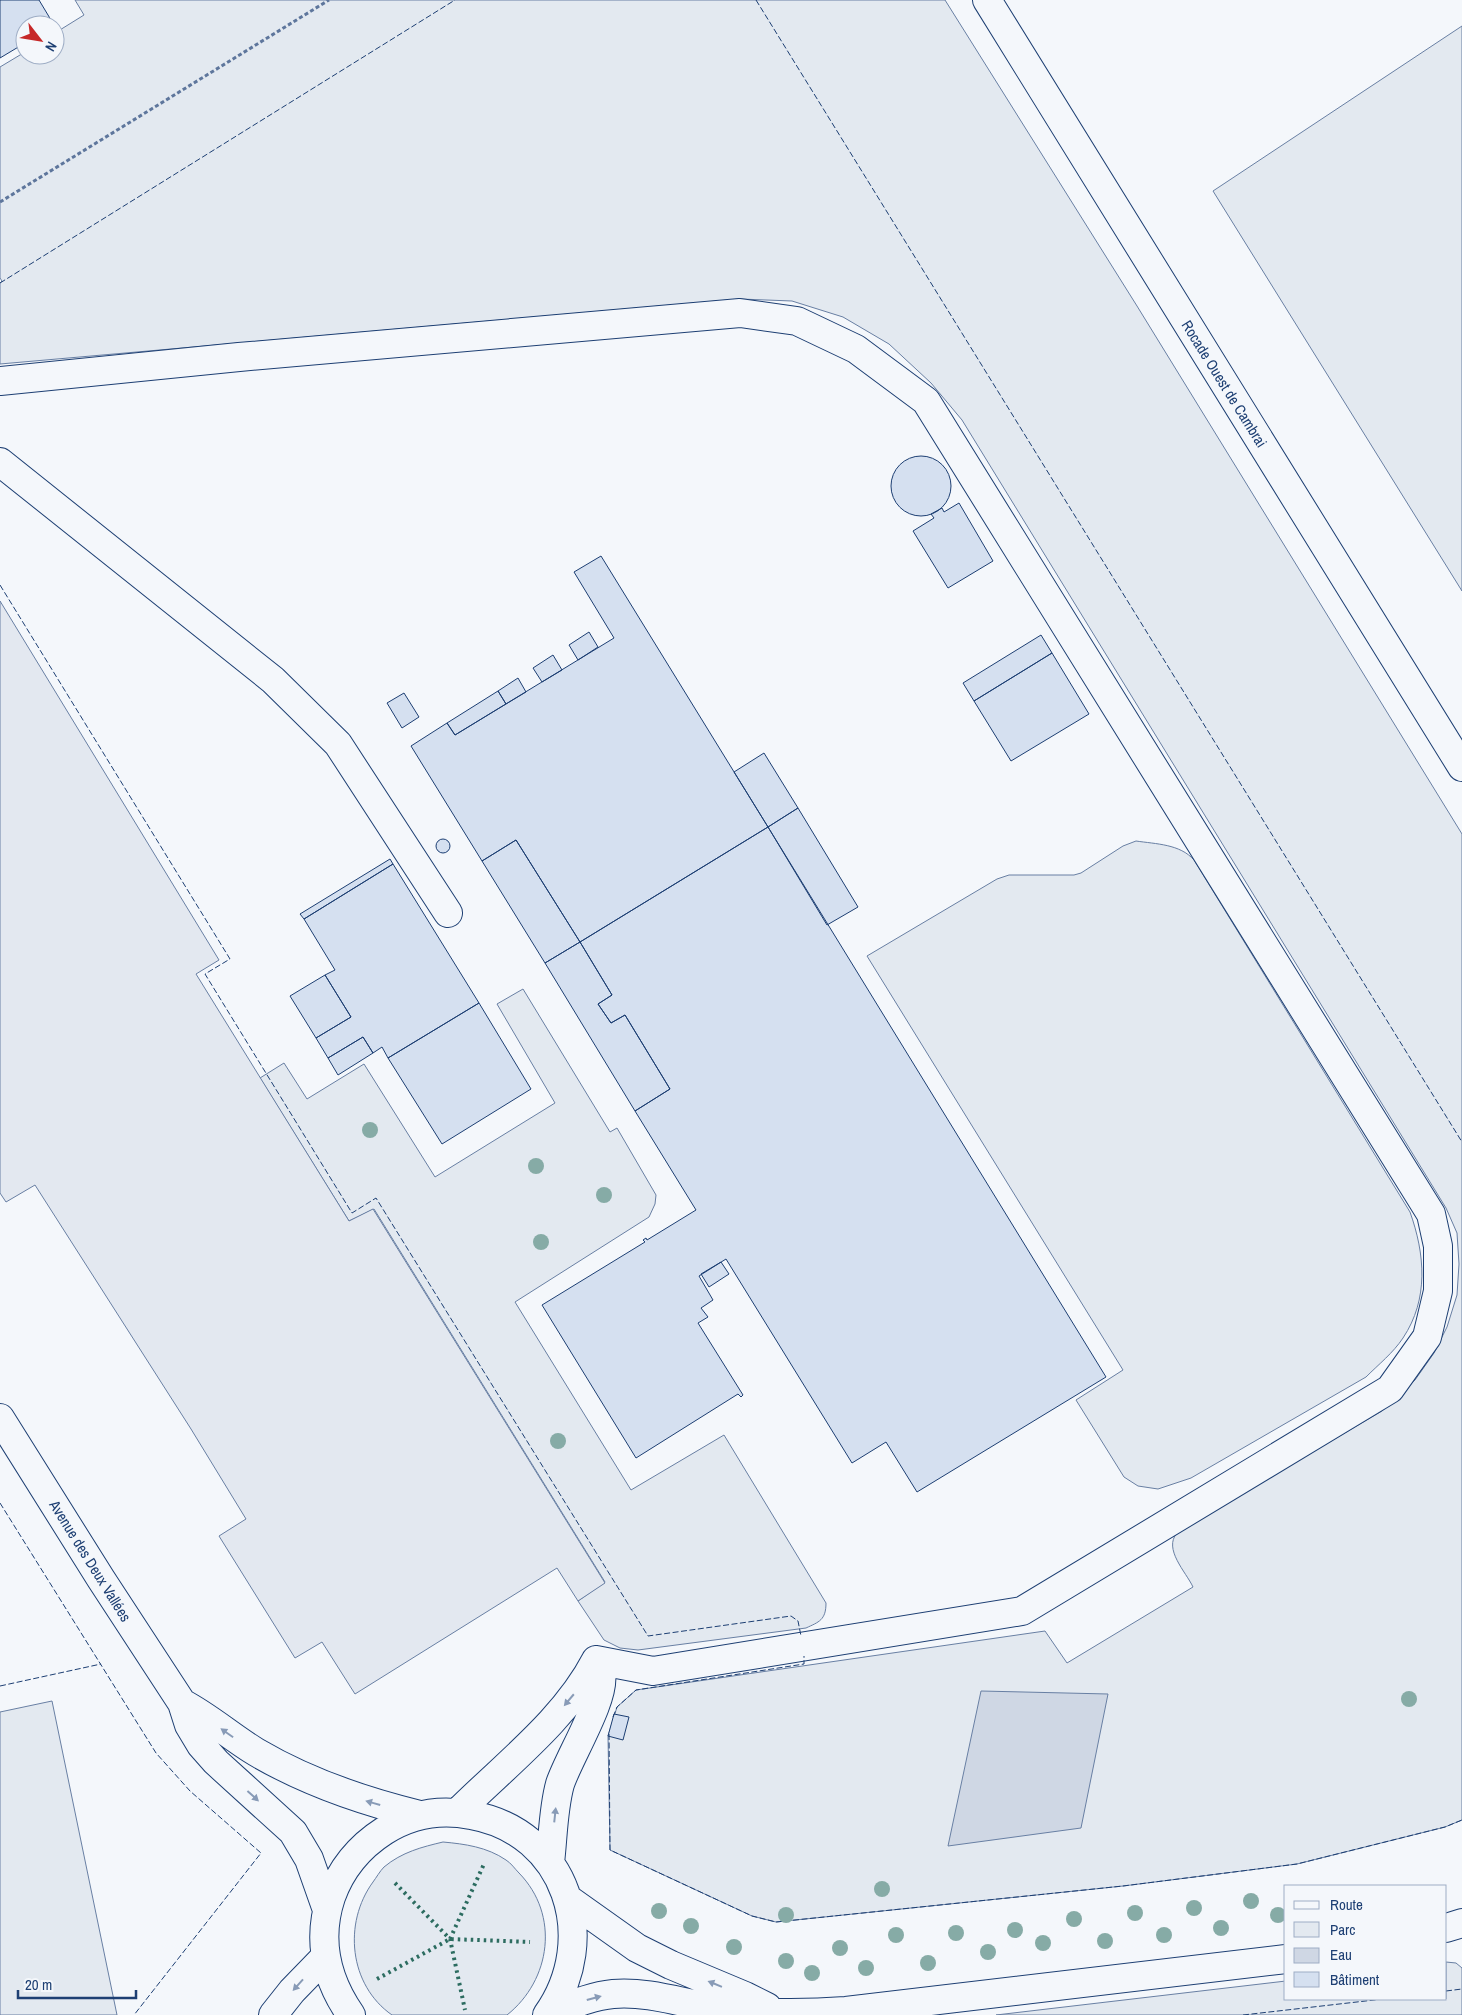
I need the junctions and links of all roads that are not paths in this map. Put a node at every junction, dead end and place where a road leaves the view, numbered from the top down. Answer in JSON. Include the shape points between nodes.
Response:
{"nodes":[{"id":1,"x":987,"y":0,"type":"edge"},
{"id":2,"x":0,"y":381,"type":"edge"},
{"id":3,"x":0,"y":462,"type":"edge"},
{"id":4,"x":1462,"y":768,"type":"edge"},
{"id":5,"x":448,"y":913,"type":"dead end"},
{"id":6,"x":0,"y":1418,"type":"edge"},
{"id":7,"x":596,"y":1660,"type":"junction"},
{"id":8,"x":182,"y":1703,"type":"junction"},
{"id":9,"x":458,"y":1812,"type":"junction"},
{"id":10,"x":420,"y":1815,"type":"junction"},
{"id":11,"x":550,"y":1863,"type":"junction"},
{"id":12,"x":568,"y":1899,"type":"junction"},
{"id":13,"x":327,"y":1910,"type":"junction"},
{"id":14,"x":1462,"y":1923,"type":"edge"},
{"id":15,"x":1447,"y":1928,"type":"edge"},
{"id":16,"x":325,"y":1957,"type":"junction"},
{"id":17,"x":1284,"y":1959,"type":"edge"},
{"id":18,"x":775,"y":2012,"type":"junction"},
{"id":19,"x":273,"y":2015,"type":"edge"},
{"id":20,"x":351,"y":2015,"type":"edge"},
{"id":21,"x":547,"y":2015,"type":"edge"}],
"edges":[{"from":1,"to":4,"type":"main road","name":"Rocade Ouest de Cambrai"},
{"from":2,"to":7,"type":"main road","via":[[740,313],[797,321],[856,349],[926,401],[1431,1214],[1438,1246],[1438,1291],[1427,1337],[1390,1389],[1022,1611],[653,1671]]},
{"from":3,"to":5,"type":"main road","via":[[273,680],[338,744]]},
{"from":6,"to":8,"type":"main road","name":"Avenue des Deux Vallées"},
{"from":7,"to":9,"type":"main road","one_way":true,"via":[[564,1706]]},
{"from":11,"to":7,"type":"main road","one_way":true,"via":[[560,1786],[601,1689],[602,1674]]},
{"from":10,"to":8,"type":"main road","name":"Avenue des Deux Vallées","one_way":true,"via":[[355,1798],[314,1782],[258,1753]]},
{"from":8,"to":13,"type":"main road","name":"Avenue des Deux Vallées","one_way":true,"via":[[189,1725],[201,1745],[293,1832],[308,1859]]},
{"from":9,"to":10,"type":"main road"},
{"from":9,"to":11,"type":"main road","via":[[485,1817],[510,1828],[532,1843]]},
{"from":10,"to":13,"type":"main road","via":[[393,1825],[370,1840],[350,1860],[336,1884]]},
{"from":11,"to":12,"type":"main road"},
{"from":18,"to":12,"type":"main road","one_way":true,"via":[[637,1948]]},
{"from":12,"to":21,"type":"main road","via":[[574,1947],[561,1994]]},
{"from":13,"to":16,"type":"main road"},
{"from":14,"to":15,"type":"main road"},
{"from":16,"to":19,"type":"main road","one_way":true},
{"from":16,"to":20,"type":"main road","via":[[331,1980]]},
{"from":17,"to":18,"type":"main road","via":[[877,2008],[816,2013]]},
{"from":21,"to":18,"type":"main road","one_way":true,"via":[[614,1994],[651,1996],[720,2009]]}]}
